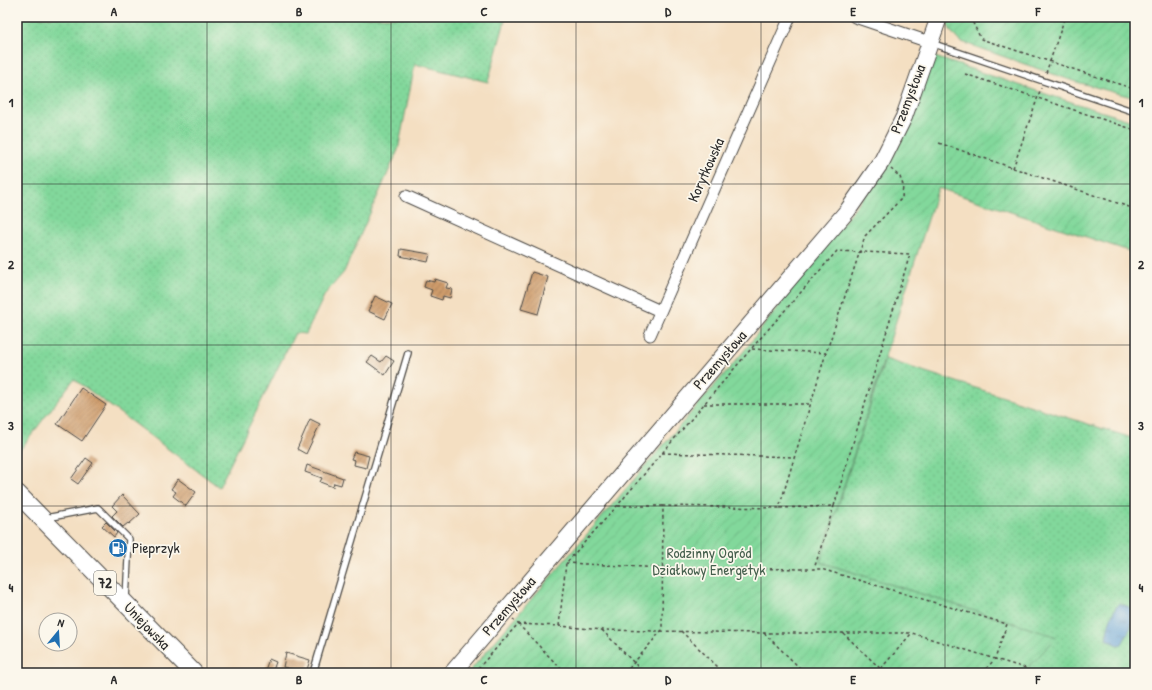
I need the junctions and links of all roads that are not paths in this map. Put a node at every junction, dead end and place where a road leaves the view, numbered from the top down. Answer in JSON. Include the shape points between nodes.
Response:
{"nodes":[{"id":1,"x":790,"y":17,"type":"edge"},
{"id":2,"x":855,"y":17,"type":"edge"},
{"id":3,"x":939,"y":17,"type":"edge"},
{"id":4,"x":929,"y":42,"type":"junction"},
{"id":5,"x":1135,"y":112,"type":"edge"},
{"id":6,"x":406,"y":196,"type":"dead end"},
{"id":7,"x":660,"y":311,"type":"junction"},
{"id":8,"x":650,"y":335,"type":"dead end"},
{"id":9,"x":408,"y":353,"type":"dead end"},
{"id":10,"x":17,"y":493,"type":"edge"},
{"id":11,"x":42,"y":519,"type":"junction"},
{"id":12,"x":126,"y":604,"type":"junction"},
{"id":13,"x":194,"y":673,"type":"edge"},
{"id":14,"x":313,"y":673,"type":"edge"},
{"id":15,"x":452,"y":673,"type":"edge"}],
"edges":[{"from":1,"to":7,"type":"street","name":"Korytkowska"},
{"from":2,"to":4,"type":"street"},
{"from":3,"to":4,"type":"main road","name":"Przemysłowa"},
{"from":4,"to":5,"type":"lane"},
{"from":4,"to":15,"type":"main road","name":"Przemysłowa","via":[[904,117],[882,161],[848,210]]},
{"from":6,"to":7,"type":"street"},
{"from":7,"to":8,"type":"street","name":"Korytkowska"},
{"from":9,"to":14,"type":"lane"},
{"from":10,"to":11,"type":"main road","name":"Uniejowska","number":"72"},
{"from":11,"to":12,"type":"main road","name":"Uniejowska","number":"72"},
{"from":11,"to":12,"type":"lane","via":[[98,508],[129,539]]},
{"from":12,"to":13,"type":"main road","name":"Uniejowska","number":"72"}]}
